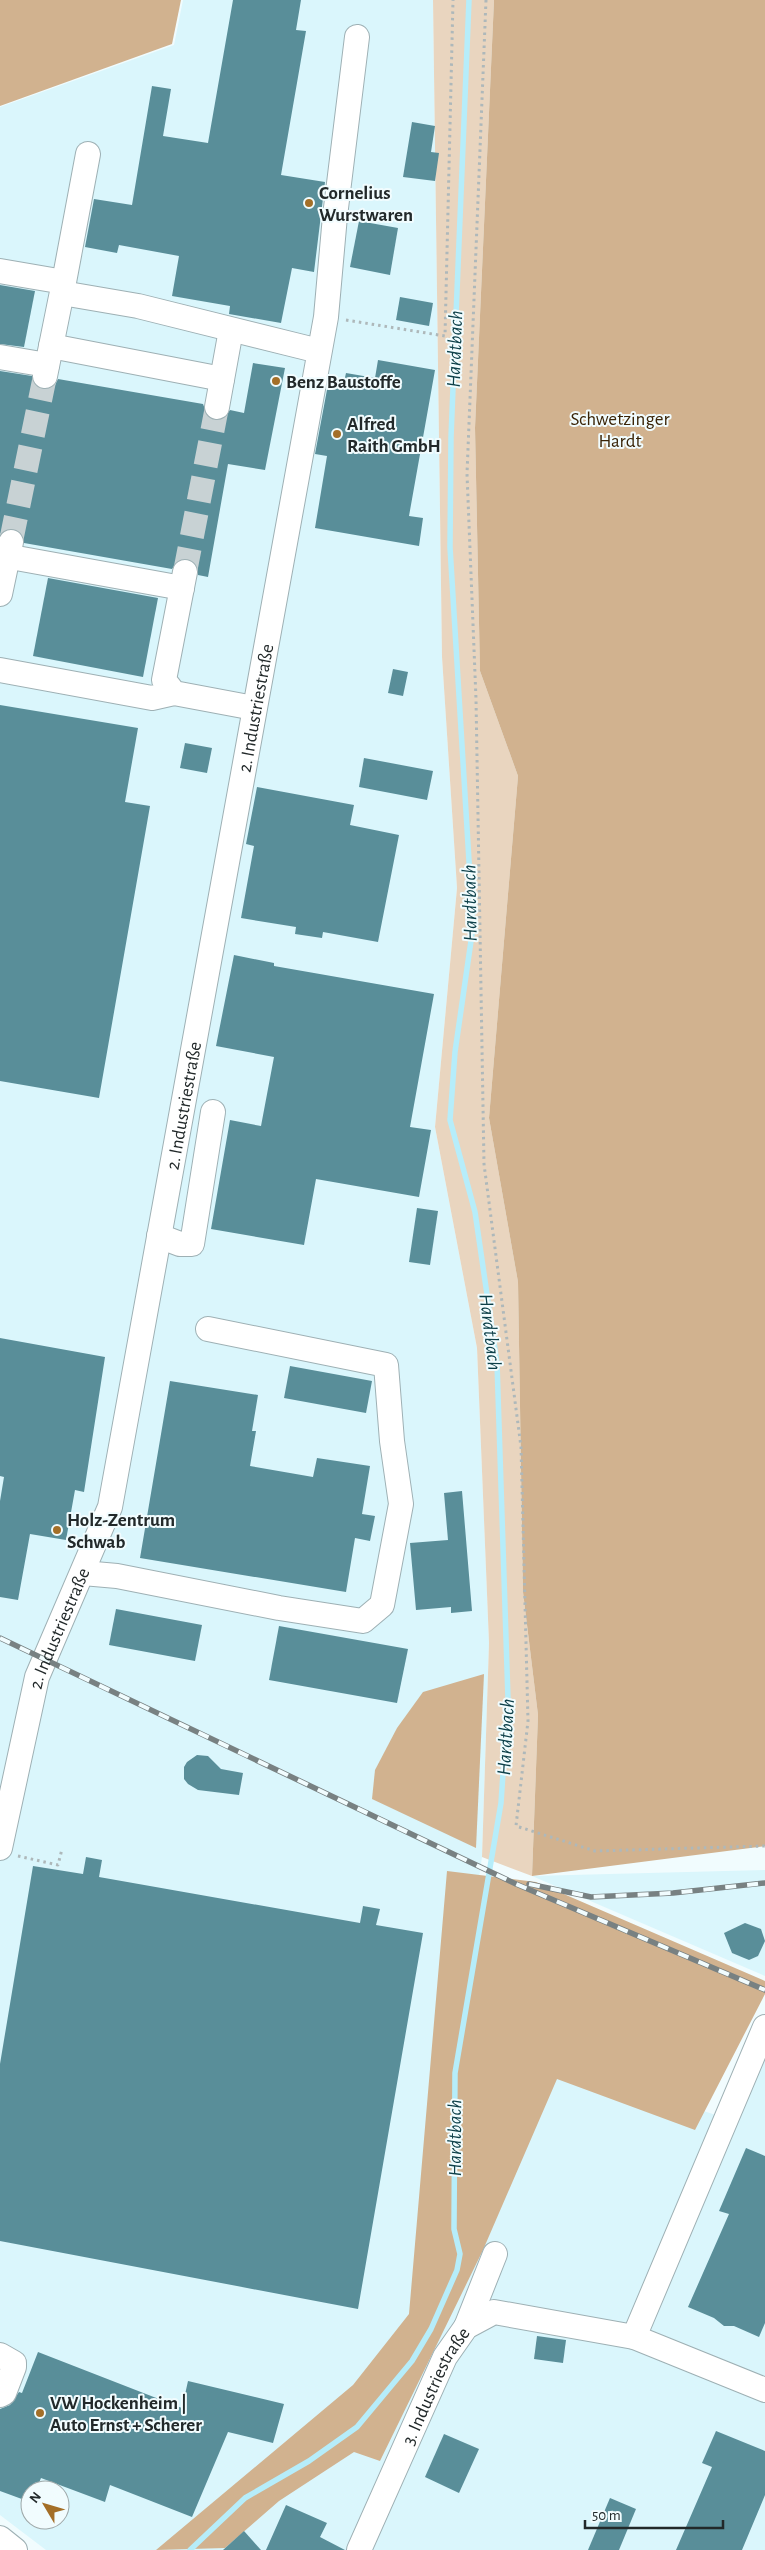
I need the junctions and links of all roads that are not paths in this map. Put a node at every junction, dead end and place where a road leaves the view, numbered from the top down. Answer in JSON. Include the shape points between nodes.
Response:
{"nodes":[{"id":1,"x":357,"y":37,"type":"dead end"},
{"id":2,"x":88,"y":154,"type":"dead end"},
{"id":3,"x":0,"y":271,"type":"edge"},
{"id":4,"x":63,"y":288,"type":"junction"},
{"id":5,"x":231,"y":330,"type":"junction"},
{"id":6,"x":319,"y":351,"type":"junction"},
{"id":7,"x":0,"y":356,"type":"edge"},
{"id":8,"x":48,"y":362,"type":"junction"},
{"id":9,"x":222,"y":379,"type":"junction"},
{"id":10,"x":217,"y":407,"type":"tunnel mouth"},
{"id":11,"x":6,"y":551,"type":"edge"},
{"id":12,"x":0,"y":594,"type":"edge"},
{"id":13,"x":0,"y":670,"type":"edge"},
{"id":14,"x":174,"y":693,"type":"junction"},
{"id":15,"x":254,"y":708,"type":"junction"},
{"id":16,"x":212,"y":1112,"type":"dead end"},
{"id":17,"x":159,"y":1236,"type":"junction"},
{"id":18,"x":208,"y":1329,"type":"dead end"},
{"id":19,"x":83,"y":1573,"type":"junction"},
{"id":20,"x":7,"y":1852,"type":"edge"},
{"id":21,"x":765,"y":2026,"type":"edge"},
{"id":22,"x":495,"y":2254,"type":"dead end"},
{"id":23,"x":466,"y":2327,"type":"junction"},
{"id":24,"x":634,"y":2337,"type":"junction"},
{"id":25,"x":0,"y":2355,"type":"edge"},
{"id":26,"x":765,"y":2390,"type":"edge"},
{"id":27,"x":0,"y":2395,"type":"edge"},
{"id":28,"x":0,"y":2538,"type":"edge"},
{"id":29,"x":15,"y":2550,"type":"edge"},
{"id":30,"x":359,"y":2550,"type":"edge"}],
"edges":[{"from":1,"to":6,"type":"street","name":"2. Industriestraße","via":[[326,317]]},
{"from":2,"to":4,"type":"street"},
{"from":3,"to":4,"type":"street"},
{"from":4,"to":5,"type":"street"},
{"from":4,"to":8,"type":"street"},
{"from":5,"to":6,"type":"street"},
{"from":5,"to":9,"type":"street"},
{"from":6,"to":15,"type":"street","name":"2. Industriestraße"},
{"from":7,"to":8,"type":"street"},
{"from":8,"to":9,"type":"street"},
{"from":9,"to":10,"type":"street"},
{"from":11,"to":12,"type":"street"},
{"from":11,"to":14,"type":"street","via":[[183,580],[164,680]]},
{"from":13,"to":14,"type":"street","via":[[152,698]]},
{"from":14,"to":15,"type":"street"},
{"from":15,"to":17,"type":"street","name":"2. Industriestraße"},
{"from":16,"to":17,"type":"street","via":[[192,1244],[180,1244]]},
{"from":17,"to":19,"type":"street","name":"2. Industriestraße","via":[[110,1507]]},
{"from":18,"to":19,"type":"street","via":[[386,1365],[401,1504],[382,1605],[363,1622],[117,1576]]},
{"from":19,"to":20,"type":"street","name":"2. Industriestraße","via":[[37,1677]]},
{"from":21,"to":24,"type":"street"},
{"from":22,"to":23,"type":"street"},
{"from":23,"to":24,"type":"street","name":"3. Industriestraße","via":[[494,2312]]},
{"from":23,"to":30,"type":"street","name":"3. Industriestraße","via":[[441,2365]]},
{"from":24,"to":26,"type":"street","name":"3. Industriestraße"},
{"from":25,"to":27,"type":"street","via":[[14,2363],[14,2367],[4,2393]]},
{"from":28,"to":29,"type":"street"}]}
